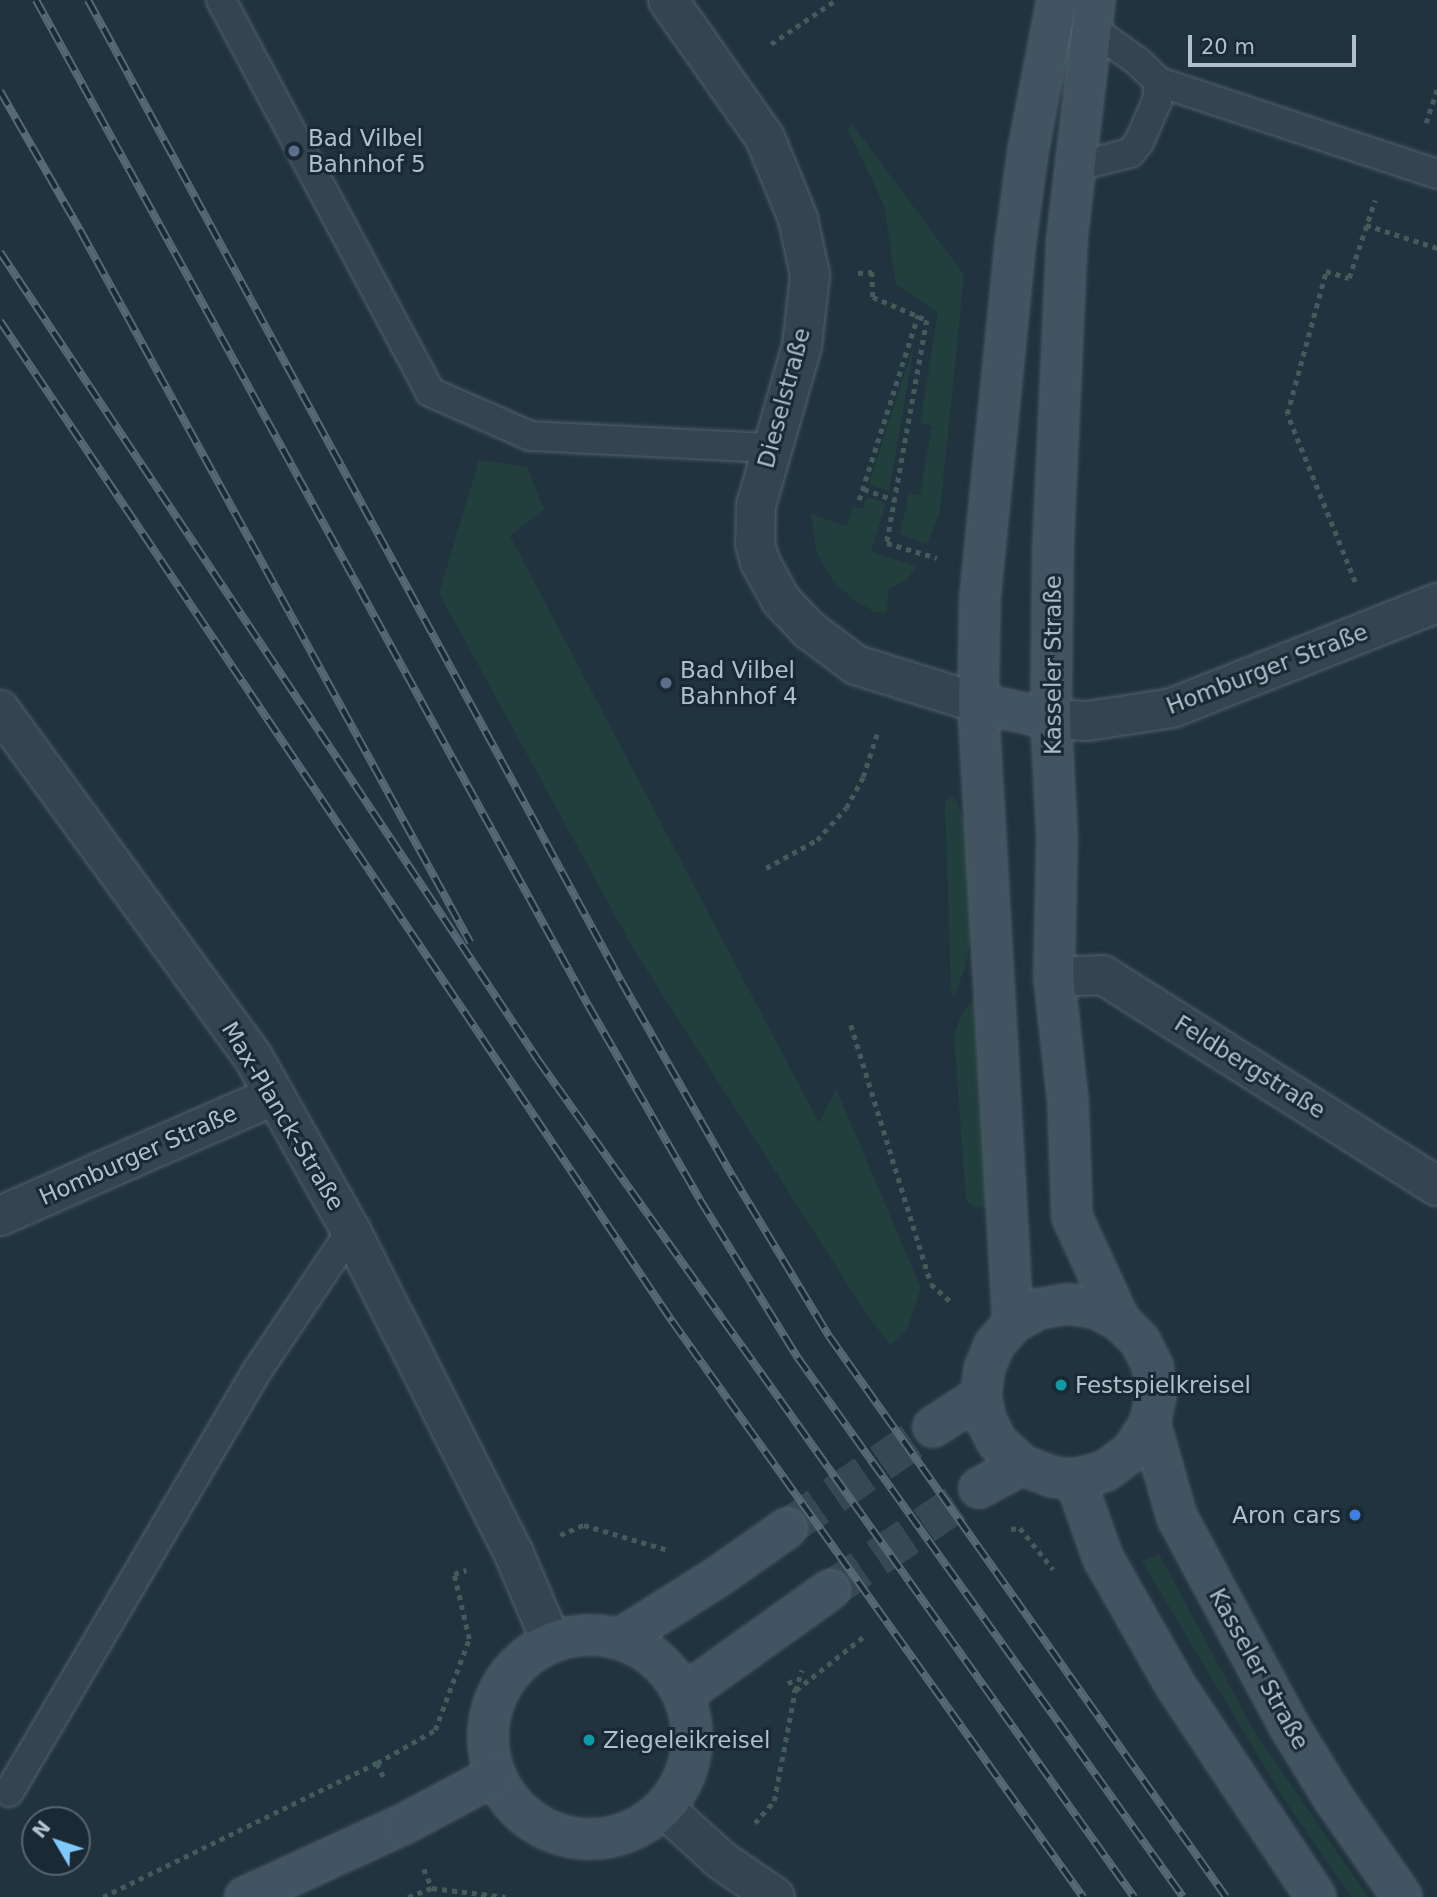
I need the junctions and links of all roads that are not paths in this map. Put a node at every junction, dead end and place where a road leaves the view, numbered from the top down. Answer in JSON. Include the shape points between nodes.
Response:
{"nodes":[{"id":1,"x":221,"y":0,"type":"edge"},
{"id":2,"x":667,"y":0,"type":"edge"},
{"id":3,"x":1057,"y":0,"type":"edge"},
{"id":4,"x":1093,"y":14,"type":"edge"},
{"id":5,"x":1158,"y":82,"type":"junction"},
{"id":6,"x":1074,"y":167,"type":"junction"},
{"id":7,"x":1437,"y":174,"type":"edge"},
{"id":8,"x":771,"y":448,"type":"junction"},
{"id":9,"x":1437,"y":603,"type":"edge"},
{"id":10,"x":978,"y":703,"type":"junction"},
{"id":11,"x":0,"y":710,"type":"edge"},
{"id":12,"x":1051,"y":719,"type":"junction"},
{"id":13,"x":1054,"y":977,"type":"junction"},
{"id":14,"x":275,"y":1095,"type":"junction"},
{"id":15,"x":1437,"y":1186,"type":"edge"},
{"id":16,"x":0,"y":1216,"type":"edge"},
{"id":17,"x":351,"y":1231,"type":"junction"},
{"id":18,"x":1121,"y":1321,"type":"junction"},
{"id":19,"x":1013,"y":1323,"type":"junction"},
{"id":20,"x":981,"y":1396,"type":"junction"},
{"id":21,"x":1150,"y":1423,"type":"junction"},
{"id":22,"x":933,"y":1427,"type":"tunnel mouth"},
{"id":23,"x":1022,"y":1465,"type":"junction"},
{"id":24,"x":1074,"y":1479,"type":"junction"},
{"id":25,"x":979,"y":1488,"type":"tunnel mouth"},
{"id":26,"x":787,"y":1528,"type":"tunnel mouth"},
{"id":27,"x":830,"y":1590,"type":"tunnel mouth"},
{"id":28,"x":621,"y":1638,"type":"junction"},
{"id":29,"x":551,"y":1641,"type":"junction"},
{"id":30,"x":684,"y":1694,"type":"junction"},
{"id":31,"x":494,"y":1776,"type":"junction"},
{"id":32,"x":9,"y":1793,"type":"dead end"},
{"id":33,"x":664,"y":1809,"type":"junction"},
{"id":34,"x":245,"y":1897,"type":"edge"},
{"id":35,"x":775,"y":1897,"type":"edge"},
{"id":36,"x":1316,"y":1897,"type":"edge"},
{"id":37,"x":1402,"y":1897,"type":"edge"}],
"edges":[{"from":1,"to":8,"type":"lane","via":[[430,392],[530,436]]},
{"from":2,"to":8,"type":"street","name":"Dieselstraße","via":[[765,138],[798,219],[810,275],[802,346]]},
{"from":3,"to":10,"type":"main road","via":[[1028,151],[1008,310],[980,598]]},
{"from":4,"to":5,"type":"lane"},
{"from":4,"to":6,"type":"main road","name":"Kasseler Straße"},
{"from":5,"to":6,"type":"lane","via":[[1151,115],[1130,153]]},
{"from":5,"to":7,"type":"lane"},
{"from":6,"to":12,"type":"main road","name":"Kasseler Straße","via":[[1054,537]]},
{"from":8,"to":10,"type":"street","name":"Dieselstraße","via":[[756,505],[754,534],[760,562],[781,600],[808,629],[856,665]]},
{"from":9,"to":12,"type":"street","name":"Homburger Straße","via":[[1172,708],[1088,721]]},
{"from":10,"to":12,"type":"main road"},
{"from":10,"to":19,"type":"main road"},
{"from":11,"to":14,"type":"street","name":"Max-Planck-Straße","via":[[253,1057]]},
{"from":12,"to":13,"type":"main road","name":"Kasseler Straße","via":[[1058,838]]},
{"from":13,"to":15,"type":"street","name":"Feldbergstraße","via":[[1103,975]]},
{"from":13,"to":18,"type":"main road","name":"Kasseler Straße","via":[[1068,1102],[1072,1217]]},
{"from":14,"to":16,"type":"street","name":"Homburger Straße"},
{"from":14,"to":17,"type":"street","name":"Max-Planck-Straße"},
{"from":17,"to":29,"type":"street","name":"Max-Planck-Straße","via":[[514,1554]]},
{"from":17,"to":32,"type":"lane","via":[[257,1371]]},
{"from":18,"to":19,"type":"main road","name":"Kasseler Straße","via":[[1095,1308],[1067,1304],[1038,1309]]},
{"from":18,"to":21,"type":"main road","name":"Kasseler Straße","via":[[1140,1341],[1153,1367],[1156,1396]]},
{"from":19,"to":20,"type":"main road","name":"Kasseler Straße","via":[[995,1345],[984,1370]]},
{"from":20,"to":22,"type":"main road"},
{"from":20,"to":23,"type":"main road","name":"Kasseler Straße","via":[[997,1442]]},
{"from":21,"to":24,"type":"main road","name":"Kasseler Straße","via":[[1132,1451],[1105,1471]]},
{"from":21,"to":37,"type":"main road","name":"Kasseler Straße","via":[[1177,1517],[1288,1724]]},
{"from":23,"to":24,"type":"main road","name":"Kasseler Straße","via":[[1053,1478]]},
{"from":23,"to":25,"type":"main road"},
{"from":24,"to":36,"type":"main road","via":[[1103,1558],[1177,1688]]},
{"from":26,"to":28,"type":"main road"},
{"from":27,"to":30,"type":"main road"},
{"from":28,"to":29,"type":"main road","via":[[586,1634]]},
{"from":28,"to":30,"type":"main road","via":[[669,1669]]},
{"from":29,"to":31,"type":"main road","via":[[523,1658],[502,1683],[489,1712],[487,1745]]},
{"from":30,"to":33,"type":"main road","via":[[694,1734],[687,1774]]},
{"from":31,"to":33,"type":"main road","via":[[516,1810],[550,1832],[591,1841],[630,1832]]},
{"from":31,"to":34,"type":"main road","via":[[404,1824]]},
{"from":33,"to":35,"type":"street","via":[[721,1860]]}]}
